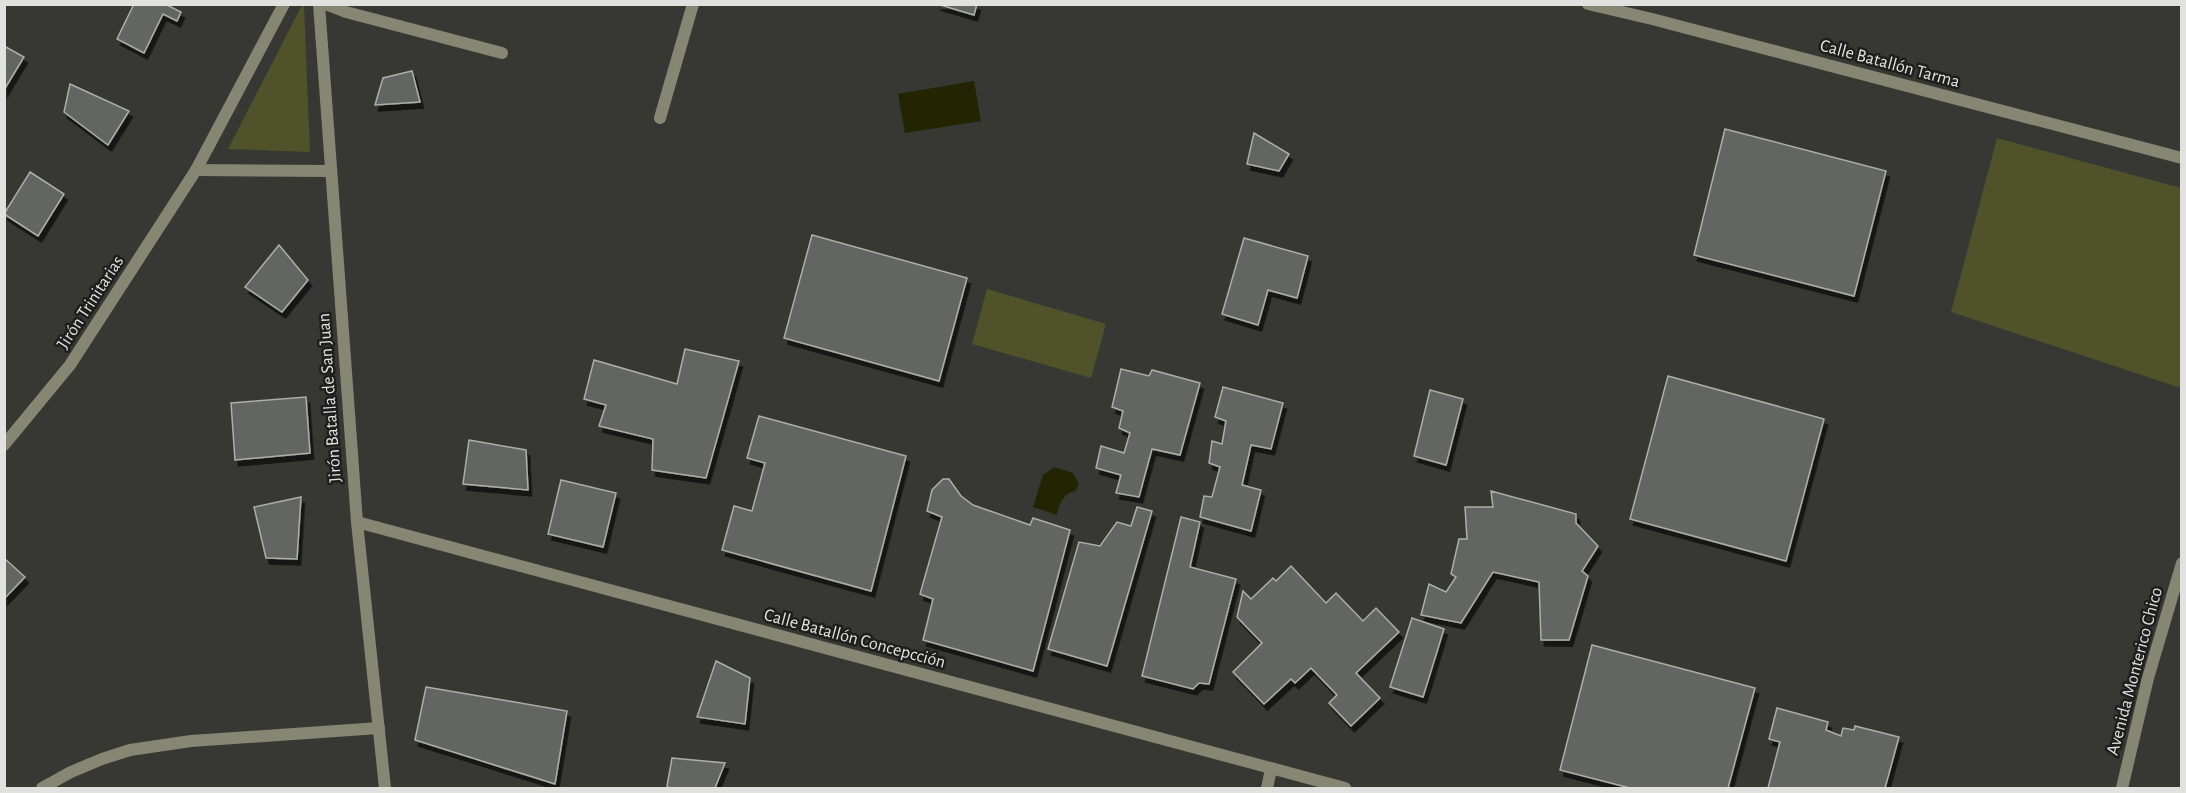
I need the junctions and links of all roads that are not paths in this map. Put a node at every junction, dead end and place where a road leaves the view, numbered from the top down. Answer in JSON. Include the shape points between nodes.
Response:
{"nodes":[{"id":1,"x":285,"y":4,"type":"edge"},
{"id":2,"x":319,"y":4,"type":"edge"},
{"id":3,"x":325,"y":4,"type":"edge"},
{"id":4,"x":693,"y":4,"type":"edge"},
{"id":5,"x":1588,"y":4,"type":"edge"},
{"id":6,"x":502,"y":53,"type":"dead end"},
{"id":7,"x":660,"y":118,"type":"dead end"},
{"id":8,"x":2181,"y":158,"type":"edge"},
{"id":9,"x":196,"y":170,"type":"junction"},
{"id":10,"x":330,"y":171,"type":"junction"},
{"id":11,"x":4,"y":445,"type":"edge"},
{"id":12,"x":357,"y":522,"type":"junction"},
{"id":13,"x":2181,"y":563,"type":"edge"},
{"id":14,"x":379,"y":728,"type":"junction"},
{"id":15,"x":1271,"y":769,"type":"junction"},
{"id":16,"x":42,"y":789,"type":"edge"},
{"id":17,"x":385,"y":789,"type":"edge"},
{"id":18,"x":1267,"y":789,"type":"edge"},
{"id":19,"x":1345,"y":789,"type":"edge"},
{"id":20,"x":2122,"y":789,"type":"edge"}],
"edges":[{"from":1,"to":9,"type":"street","name":"Jirón Trinitarias"},
{"from":2,"to":10,"type":"street","name":"Jirón Batalla de San Juan"},
{"from":3,"to":6,"type":"street"},
{"from":4,"to":7,"type":"street"},
{"from":5,"to":8,"type":"street","name":"Calle Batallón Tarma"},
{"from":9,"to":10,"type":"street"},
{"from":9,"to":11,"type":"street","name":"Jirón Trinitarias","via":[[70,365]]},
{"from":10,"to":12,"type":"street","name":"Jirón Batalla de San Juan"},
{"from":12,"to":14,"type":"street","name":"Jirón Batalla de San Juan"},
{"from":12,"to":15,"type":"street","name":"Calle Batallón Concepcción"},
{"from":13,"to":20,"type":"street","name":"Avenida Monterico Chico"},
{"from":14,"to":16,"type":"street","via":[[191,741],[130,750],[71,772]]},
{"from":14,"to":17,"type":"street","name":"Jirón Batalla de San Juan"},
{"from":15,"to":18,"type":"street"},
{"from":15,"to":19,"type":"street","name":"Calle Batallón Concepcción"}]}
